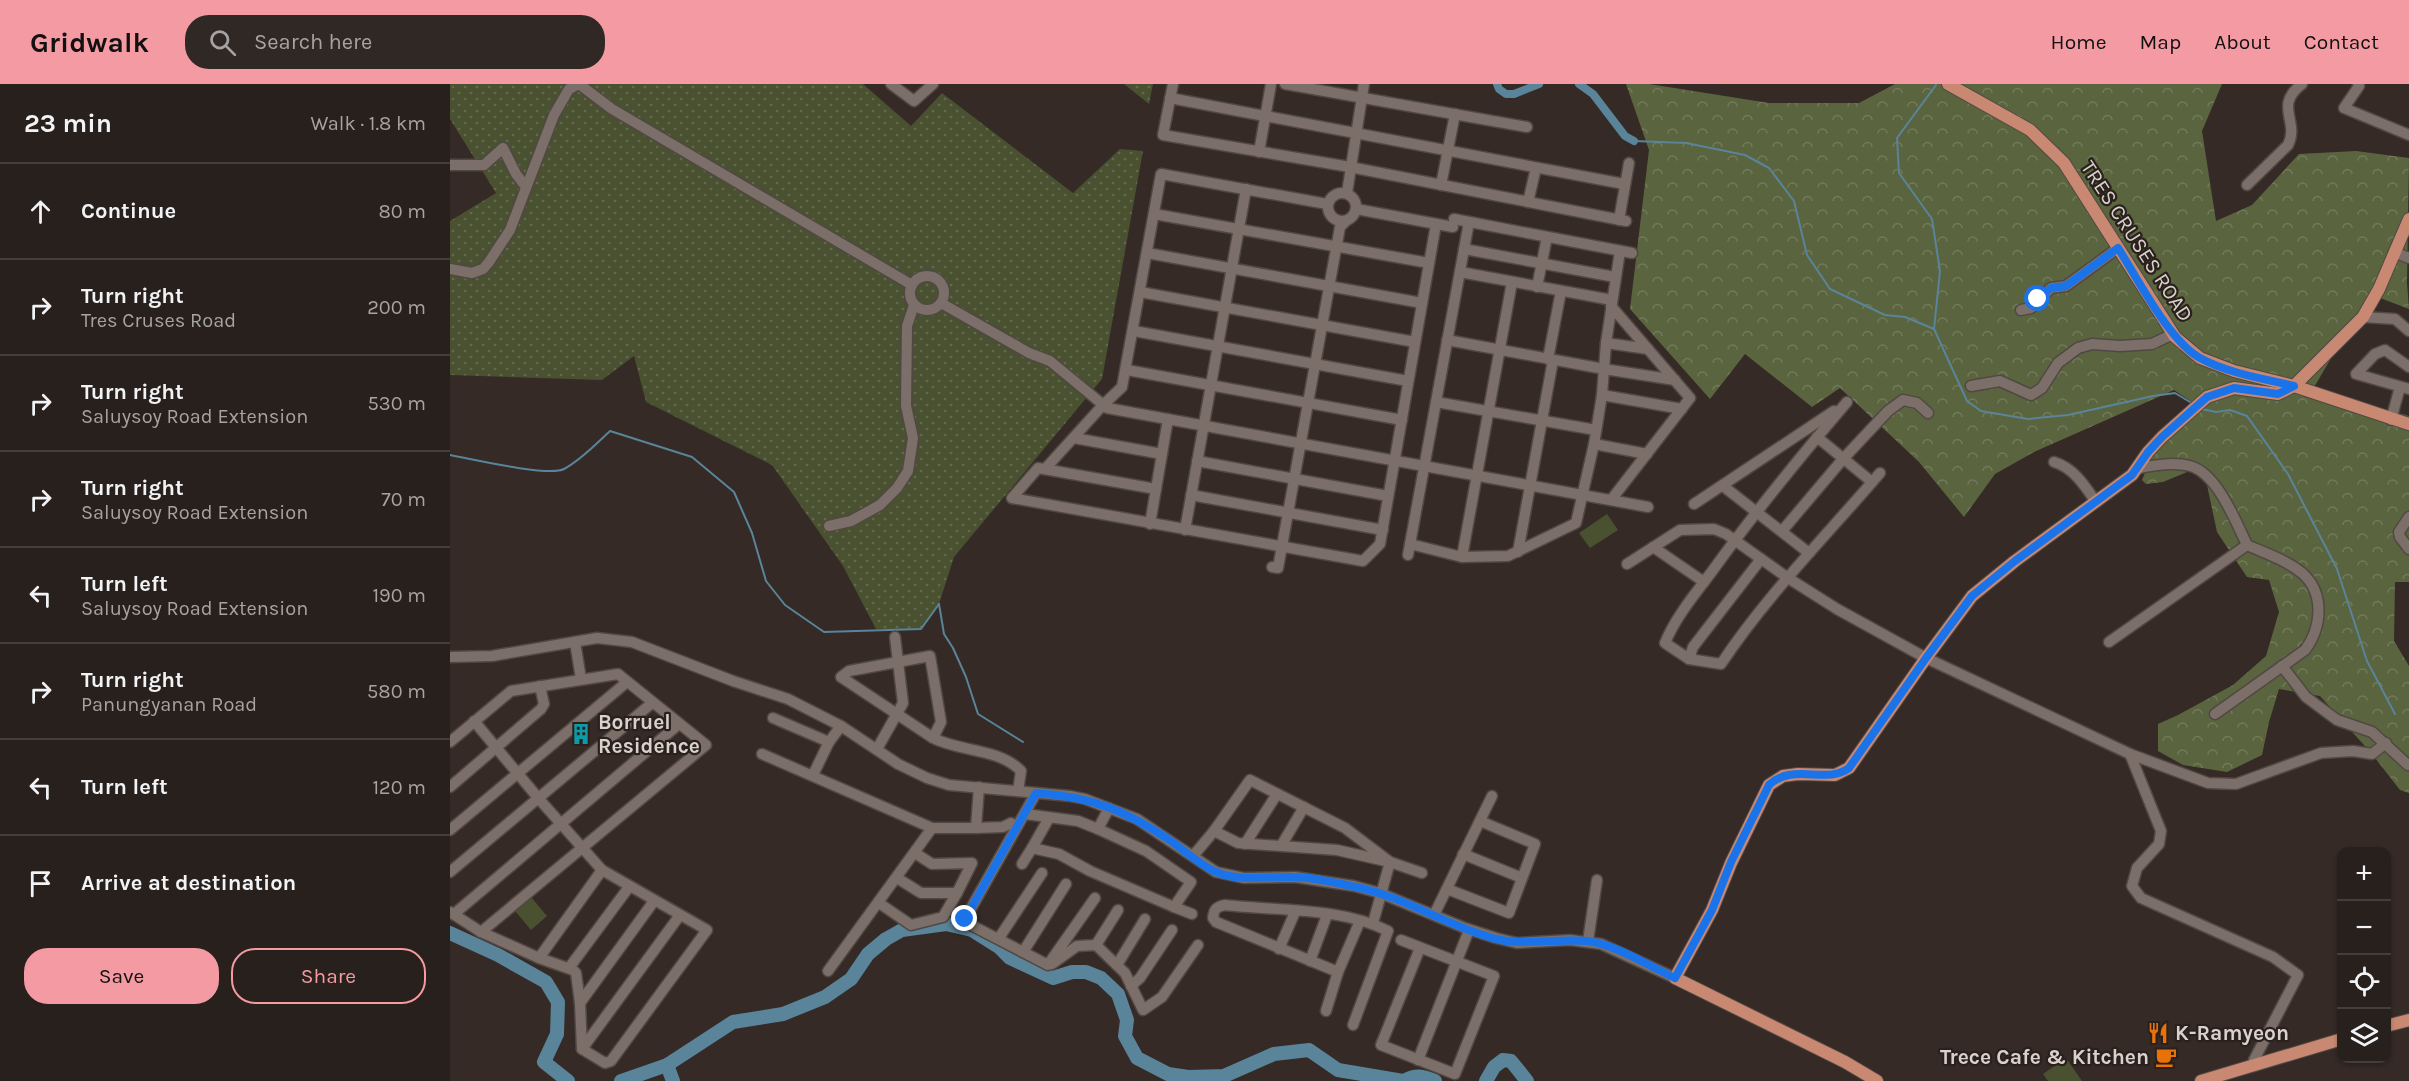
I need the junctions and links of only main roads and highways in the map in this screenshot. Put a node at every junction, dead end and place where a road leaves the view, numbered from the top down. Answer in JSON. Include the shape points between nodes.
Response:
{"nodes":[{"id":1,"x":1948,"y":84,"type":"edge"},
{"id":2,"x":2409,"y":219,"type":"edge"},
{"id":3,"x":2294,"y":386,"type":"junction"},
{"id":4,"x":2409,"y":424,"type":"edge"},
{"id":5,"x":2409,"y":1020,"type":"edge"},
{"id":6,"x":2391,"y":1025,"type":"edge"},
{"id":7,"x":2337,"y":1041,"type":"edge"},
{"id":8,"x":1876,"y":1081,"type":"edge"},
{"id":9,"x":2201,"y":1081,"type":"edge"}],
"edges":[{"from":1,"to":3,"type":"main road","name":"TRES CRUSES ROAD","via":[[2030,130],[2064,163],[2173,334],[2200,358]]},
{"from":2,"to":3,"type":"main road","via":[[2379,289],[2362,317]]},
{"from":3,"to":4,"type":"main road","name":"TRES CRUSES ROAD"},
{"from":3,"to":8,"type":"main road","via":[[2278,394],[2234,388],[2207,397],[2162,437],[2132,475],[1972,596],[1849,768],[1835,775],[1783,776],[1769,785],[1712,910],[1675,978]]},
{"from":5,"to":6,"type":"main road"},
{"from":7,"to":9,"type":"main road"}]}
